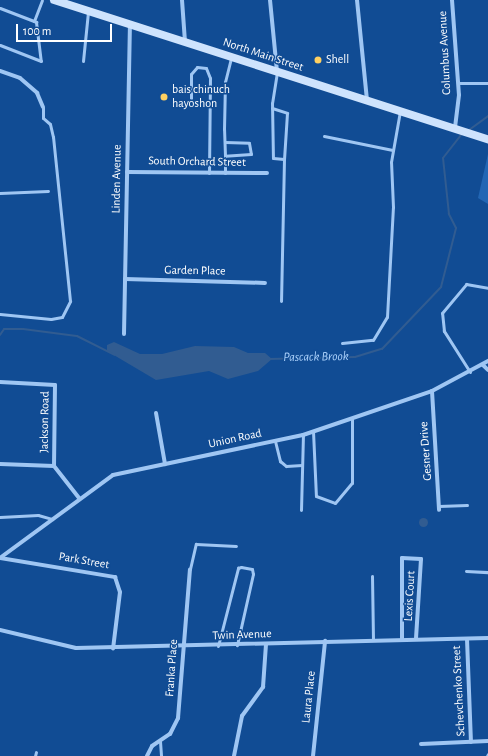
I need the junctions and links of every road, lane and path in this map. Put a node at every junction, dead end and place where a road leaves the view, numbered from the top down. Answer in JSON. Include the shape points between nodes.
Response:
{"nodes":[{"id":1,"x":42,"y":0,"type":"edge"},
{"id":2,"x":54,"y":0,"type":"edge"},
{"id":3,"x":182,"y":0,"type":"edge"},
{"id":4,"x":270,"y":0,"type":"edge"},
{"id":5,"x":357,"y":0,"type":"edge"},
{"id":6,"x":452,"y":0,"type":"edge"},
{"id":7,"x":455,"y":0,"type":"edge"},
{"id":8,"x":0,"y":8,"type":"edge"},
{"id":9,"x":89,"y":12,"type":"junction"},
{"id":10,"x":34,"y":20,"type":"junction"},
{"id":11,"x":130,"y":25,"type":"junction"},
{"id":12,"x":185,"y":43,"type":"junction"},
{"id":13,"x":0,"y":45,"type":"edge"},
{"id":14,"x":231,"y":58,"type":"junction"},
{"id":15,"x":83,"y":62,"type":"dead end"},
{"id":16,"x":0,"y":71,"type":"edge"},
{"id":17,"x":277,"y":72,"type":"junction"},
{"id":18,"x":458,"y":83,"type":"junction"},
{"id":19,"x":488,"y":83,"type":"edge"},
{"id":20,"x":191,"y":98,"type":"dead end"},
{"id":21,"x":367,"y":101,"type":"junction"},
{"id":22,"x":43,"y":107,"type":"joint"},
{"id":23,"x":272,"y":108,"type":"junction"},
{"id":24,"x":400,"y":111,"type":"junction"},
{"id":25,"x":458,"y":129,"type":"junction"},
{"id":26,"x":488,"y":135,"type":"edge"},
{"id":27,"x":324,"y":136,"type":"dead end"},
{"id":28,"x":488,"y":139,"type":"edge"},
{"id":29,"x":224,"y":142,"type":"junction"},
{"id":30,"x":393,"y":150,"type":"junction"},
{"id":31,"x":225,"y":156,"type":"junction"},
{"id":32,"x":284,"y":159,"type":"junction"},
{"id":33,"x":127,"y":172,"type":"junction"},
{"id":34,"x":209,"y":173,"type":"junction"},
{"id":35,"x":225,"y":173,"type":"junction"},
{"id":36,"x":267,"y":173,"type":"dead end"},
{"id":37,"x":48,"y":191,"type":"dead end"},
{"id":38,"x":0,"y":193,"type":"edge"},
{"id":39,"x":125,"y":279,"type":"junction"},
{"id":40,"x":265,"y":283,"type":"dead end"},
{"id":41,"x":488,"y":288,"type":"edge"},
{"id":42,"x":281,"y":301,"type":"dead end"},
{"id":43,"x":0,"y":314,"type":"edge"},
{"id":44,"x":124,"y":334,"type":"dead end"},
{"id":45,"x":342,"y":342,"type":"dead end"},
{"id":46,"x":488,"y":361,"type":"edge"},
{"id":47,"x":483,"y":365,"type":"junction"},
{"id":48,"x":488,"y":370,"type":"edge"},
{"id":49,"x":470,"y":372,"type":"junction"},
{"id":50,"x":0,"y":382,"type":"edge"},
{"id":51,"x":432,"y":391,"type":"junction"},
{"id":52,"x":156,"y":413,"type":"dead end"},
{"id":53,"x":352,"y":418,"type":"junction"},
{"id":54,"x":313,"y":431,"type":"junction"},
{"id":55,"x":304,"y":435,"type":"junction"},
{"id":56,"x":275,"y":441,"type":"junction"},
{"id":57,"x":0,"y":464,"type":"edge"},
{"id":58,"x":165,"y":464,"type":"junction"},
{"id":59,"x":302,"y":465,"type":"junction"},
{"id":60,"x":54,"y":466,"type":"junction"},
{"id":61,"x":79,"y":498,"type":"junction"},
{"id":62,"x":467,"y":505,"type":"dead end"},
{"id":63,"x":439,"y":508,"type":"joint"},
{"id":64,"x":301,"y":510,"type":"dead end"},
{"id":65,"x":0,"y":517,"type":"edge"},
{"id":66,"x":52,"y":519,"type":"junction"},
{"id":67,"x":236,"y":546,"type":"dead end"},
{"id":68,"x":0,"y":558,"type":"edge"},
{"id":69,"x":190,"y":569,"type":"joint"},
{"id":70,"x":466,"y":570,"type":"dead end"},
{"id":71,"x":488,"y":572,"type":"edge"},
{"id":72,"x":372,"y":576,"type":"dead end"},
{"id":73,"x":0,"y":630,"type":"edge"},
{"id":74,"x":488,"y":638,"type":"edge"},
{"id":75,"x":402,"y":639,"type":"junction"},
{"id":76,"x":416,"y":639,"type":"junction"},
{"id":77,"x":467,"y":639,"type":"junction"},
{"id":78,"x":373,"y":640,"type":"junction"},
{"id":79,"x":325,"y":641,"type":"junction"},
{"id":80,"x":266,"y":644,"type":"junction"},
{"id":81,"x":237,"y":645,"type":"junction"},
{"id":82,"x":218,"y":646,"type":"junction"},
{"id":83,"x":184,"y":647,"type":"junction"},
{"id":84,"x":113,"y":649,"type":"junction"},
{"id":85,"x":160,"y":741,"type":"junction"},
{"id":86,"x":488,"y":741,"type":"edge"},
{"id":87,"x":471,"y":742,"type":"junction"},
{"id":88,"x":421,"y":744,"type":"dead end"},
{"id":89,"x":147,"y":756,"type":"edge"},
{"id":90,"x":161,"y":756,"type":"edge"},
{"id":91,"x":234,"y":756,"type":"edge"},
{"id":92,"x":313,"y":756,"type":"edge"}],
"edges":[{"from":1,"to":10,"type":"lane"},
{"from":2,"to":9,"type":"main road","name":"North Main Street"},
{"from":3,"to":12,"type":"street"},
{"from":4,"to":17,"type":"street"},
{"from":5,"to":21,"type":"street"},
{"from":6,"to":7,"type":"lane"},
{"from":6,"to":18,"type":"street","name":"Columbus Avenue"},
{"from":8,"to":10,"type":"lane"},
{"from":9,"to":11,"type":"main road","name":"North Main Street"},
{"from":9,"to":15,"type":"lane"},
{"from":10,"to":13,"type":"lane","via":[[41,61]]},
{"from":11,"to":12,"type":"main road","name":"North Main Street"},
{"from":11,"to":33,"type":"street","name":"Linden Avenue"},
{"from":12,"to":14,"type":"main road","name":"North Main Street"},
{"from":14,"to":17,"type":"main road","name":"North Main Street"},
{"from":14,"to":29,"type":"lane","via":[[225,82]]},
{"from":16,"to":22,"type":"street","via":[[26,83],[37,93]]},
{"from":17,"to":21,"type":"main road","name":"North Main Street"},
{"from":17,"to":23,"type":"lane"},
{"from":18,"to":19,"type":"lane"},
{"from":18,"to":25,"type":"street","name":"Columbus Avenue"},
{"from":20,"to":34,"type":"lane","via":[[191,74],[197,67],[206,68],[210,78]]},
{"from":21,"to":24,"type":"main road","name":"North Main Street"},
{"from":22,"to":43,"type":"lane","via":[[43,118],[50,124],[53,137],[70,301],[68,311],[56,318]]},
{"from":23,"to":32,"type":"lane","via":[[273,158]]},
{"from":23,"to":32,"type":"lane","via":[[287,114]]},
{"from":24,"to":25,"type":"main road","name":"North Main Street"},
{"from":24,"to":30,"type":"lane"},
{"from":25,"to":28,"type":"main road","name":"North Main Street"},
{"from":26,"to":28,"type":"lane"},
{"from":27,"to":30,"type":"lane"},
{"from":29,"to":31,"type":"lane"},
{"from":29,"to":31,"type":"lane","via":[[248,143],[251,147],[248,156]]},
{"from":30,"to":45,"type":"lane","via":[[387,317],[373,340]]},
{"from":31,"to":35,"type":"lane"},
{"from":32,"to":42,"type":"lane"},
{"from":33,"to":34,"type":"street","name":"South Orchard Street"},
{"from":33,"to":39,"type":"street","name":"Linden Avenue"},
{"from":34,"to":35,"type":"street","name":"South Orchard Street"},
{"from":35,"to":36,"type":"street","name":"South Orchard Street"},
{"from":37,"to":38,"type":"lane"},
{"from":39,"to":40,"type":"street","name":"Garden Place"},
{"from":39,"to":44,"type":"street","name":"Linden Avenue"},
{"from":41,"to":49,"type":"lane","via":[[466,284],[442,313],[444,331]]},
{"from":46,"to":47,"type":"street","name":"Union Road"},
{"from":47,"to":48,"type":"street"},
{"from":47,"to":49,"type":"street","name":"Union Road"},
{"from":49,"to":51,"type":"street","name":"Union Road"},
{"from":50,"to":60,"type":"street","name":"Jackson Road","via":[[55,385]]},
{"from":51,"to":53,"type":"street","name":"Union Road"},
{"from":51,"to":63,"type":"street","name":"Gesner Drive"},
{"from":52,"to":58,"type":"street"},
{"from":53,"to":54,"type":"street","name":"Union Road"},
{"from":53,"to":54,"type":"lane","via":[[352,483],[335,503],[316,496]]},
{"from":54,"to":55,"type":"street","name":"Union Road"},
{"from":55,"to":56,"type":"street","name":"Union Road"},
{"from":55,"to":59,"type":"lane"},
{"from":56,"to":58,"type":"street","name":"Union Road"},
{"from":56,"to":59,"type":"lane","via":[[280,461],[286,466]]},
{"from":57,"to":60,"type":"street"},
{"from":58,"to":61,"type":"street","name":"Union Road","via":[[113,475]]},
{"from":59,"to":64,"type":"lane"},
{"from":60,"to":61,"type":"street","name":"Jackson Road"},
{"from":61,"to":66,"type":"street","name":"Union Road"},
{"from":62,"to":63,"type":"lane"},
{"from":65,"to":66,"type":"lane","via":[[38,515]]},
{"from":66,"to":68,"type":"street","name":"Union Road"},
{"from":67,"to":69,"type":"lane","via":[[196,544]]},
{"from":68,"to":84,"type":"street","name":"Park Street","via":[[116,577],[120,592]]},
{"from":69,"to":83,"type":"street","name":"Franka Place"},
{"from":70,"to":71,"type":"lane"},
{"from":72,"to":78,"type":"lane"},
{"from":73,"to":84,"type":"street","name":"Twin Avenue","via":[[76,648]]},
{"from":74,"to":77,"type":"street","name":"Twin Avenue"},
{"from":75,"to":76,"type":"street","name":"Twin Avenue"},
{"from":75,"to":76,"type":"street","name":"Lexis Court","via":[[402,558],[422,559]]},
{"from":75,"to":78,"type":"street","name":"Twin Avenue"},
{"from":76,"to":77,"type":"street","name":"Twin Avenue"},
{"from":77,"to":87,"type":"street","name":"Schevchenko Street"},
{"from":78,"to":79,"type":"street","name":"Twin Avenue"},
{"from":79,"to":80,"type":"street","name":"Twin Avenue"},
{"from":79,"to":92,"type":"street","name":"Laura Place"},
{"from":80,"to":81,"type":"street","name":"Twin Avenue"},
{"from":80,"to":91,"type":"street","via":[[263,687],[242,716]]},
{"from":81,"to":82,"type":"street","name":"Twin Avenue"},
{"from":81,"to":82,"type":"lane","via":[[253,574],[252,569],[241,567],[238,568]]},
{"from":82,"to":83,"type":"street","name":"Twin Avenue"},
{"from":83,"to":84,"type":"street","name":"Twin Avenue"},
{"from":83,"to":85,"type":"street","name":"Franka Place","via":[[178,718],[170,734]]},
{"from":85,"to":89,"type":"street","name":"Franka Place"},
{"from":85,"to":90,"type":"lane"},
{"from":86,"to":87,"type":"street"},
{"from":87,"to":88,"type":"street"}]}
